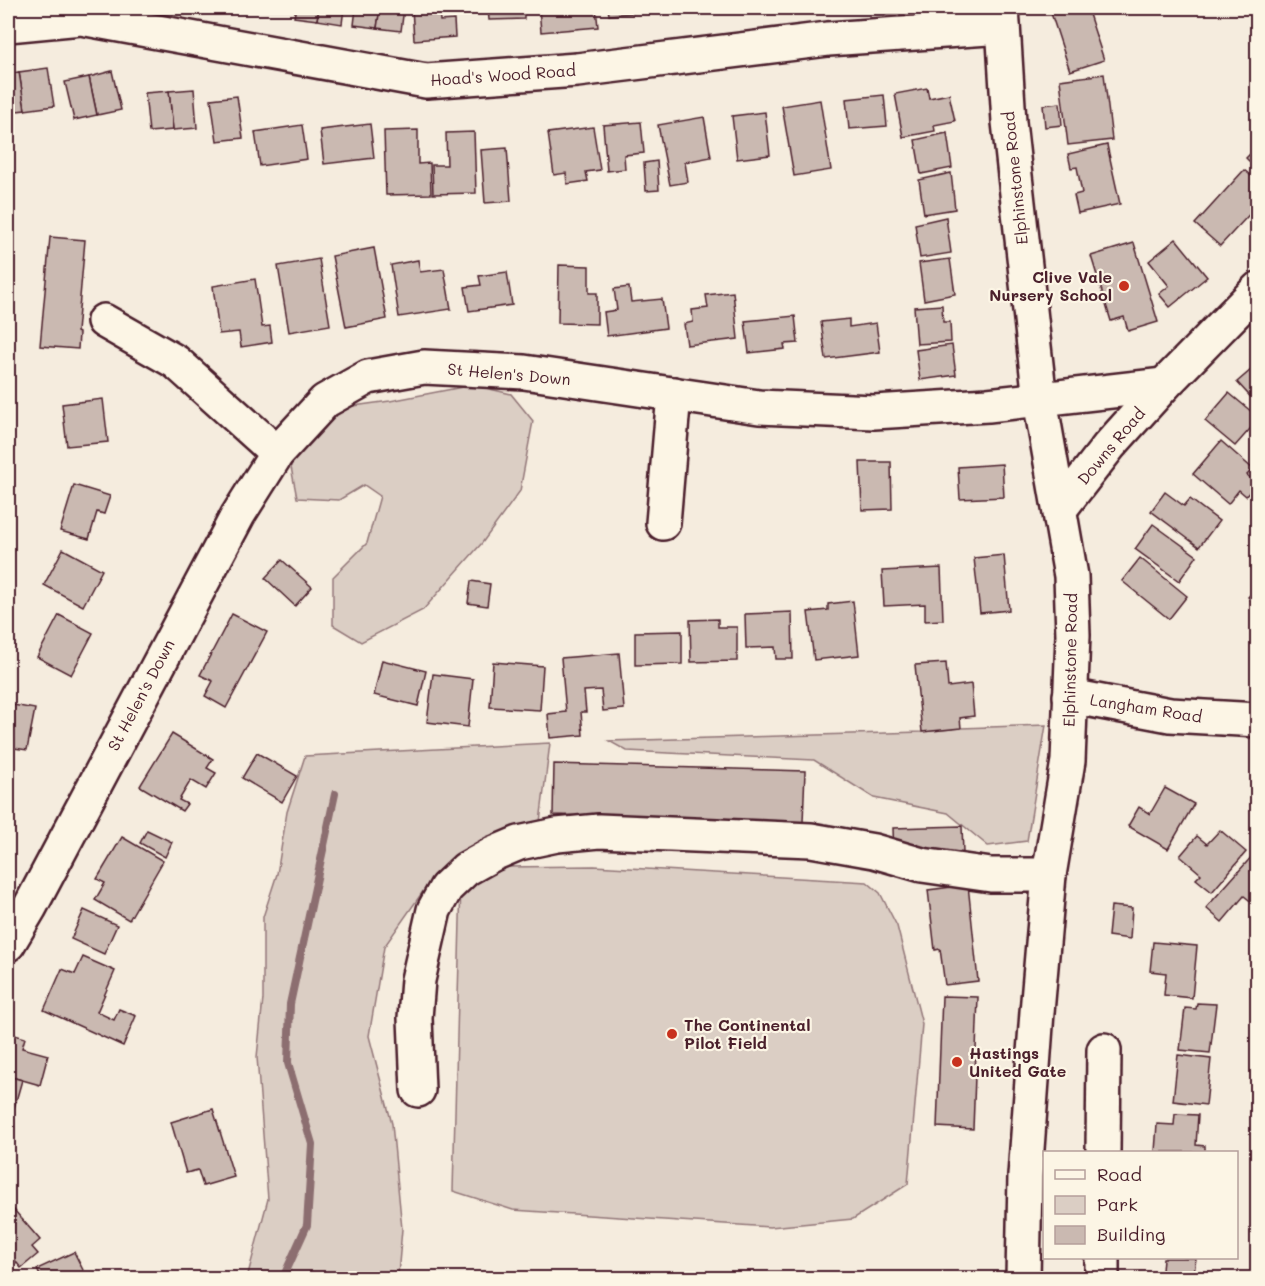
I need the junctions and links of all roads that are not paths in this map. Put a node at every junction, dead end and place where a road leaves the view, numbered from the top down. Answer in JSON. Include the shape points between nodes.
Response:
{"nodes":[{"id":1,"x":82,"y":13,"type":"edge"},
{"id":2,"x":1003,"y":17,"type":"edge"},
{"id":3,"x":8,"y":25,"type":"edge"},
{"id":4,"x":1257,"y":289,"type":"edge"},
{"id":5,"x":104,"y":321,"type":"dead end"},
{"id":6,"x":1164,"y":385,"type":"junction"},
{"id":7,"x":674,"y":394,"type":"junction"},
{"id":8,"x":1040,"y":400,"type":"junction"},
{"id":9,"x":277,"y":453,"type":"junction"},
{"id":10,"x":1060,"y":509,"type":"junction"},
{"id":11,"x":663,"y":523,"type":"dead end"},
{"id":12,"x":1070,"y":696,"type":"junction"},
{"id":13,"x":1257,"y":720,"type":"edge"},
{"id":14,"x":1049,"y":875,"type":"junction"},
{"id":15,"x":8,"y":944,"type":"edge"},
{"id":16,"x":1104,"y":1050,"type":"dead end"},
{"id":17,"x":418,"y":1090,"type":"dead end"},
{"id":18,"x":1103,"y":1151,"type":"edge"},
{"id":19,"x":1102,"y":1259,"type":"edge"},
{"id":20,"x":1023,"y":1278,"type":"edge"},
{"id":21,"x":1102,"y":1278,"type":"edge"}],
"edges":[{"from":1,"to":2,"type":"street","name":"Hoad's Wood Road","via":[[426,81],[577,70]]},
{"from":1,"to":3,"type":"street","name":"Hoad's Wood Road"},
{"from":2,"to":8,"type":"street","name":"Elphinstone Road","via":[[1009,122]]},
{"from":4,"to":6,"type":"street","name":"Downs Road"},
{"from":5,"to":9,"type":"street","via":[[176,362]]},
{"from":6,"to":8,"type":"street","name":"Downs Road"},
{"from":6,"to":10,"type":"street","name":"Downs Road"},
{"from":7,"to":8,"type":"street","name":"St Helen's Down","via":[[759,407],[874,412]]},
{"from":7,"to":9,"type":"street","name":"St Helen's Down","via":[[524,372],[424,367],[368,377],[342,392],[325,402]]},
{"from":7,"to":11,"type":"street"},
{"from":8,"to":10,"type":"street","name":"Elphinstone Road"},
{"from":9,"to":15,"type":"street","name":"St Helen's Down","via":[[238,515]]},
{"from":10,"to":12,"type":"street","name":"Elphinstone Road","via":[[1071,576]]},
{"from":12,"to":13,"type":"street","name":"Langham Road","via":[[1170,715]]},
{"from":12,"to":14,"type":"street","name":"Elphinstone Road","via":[[1068,761]]},
{"from":14,"to":17,"type":"street","via":[[991,875],[922,865],[874,851],[811,840],[599,831],[519,843],[466,869],[446,888],[434,910],[418,981]]},
{"from":14,"to":20,"type":"street","name":"Elphinstone Road","via":[[1025,1176]]},
{"from":16,"to":18,"type":"street"},
{"from":19,"to":21,"type":"street"}]}
